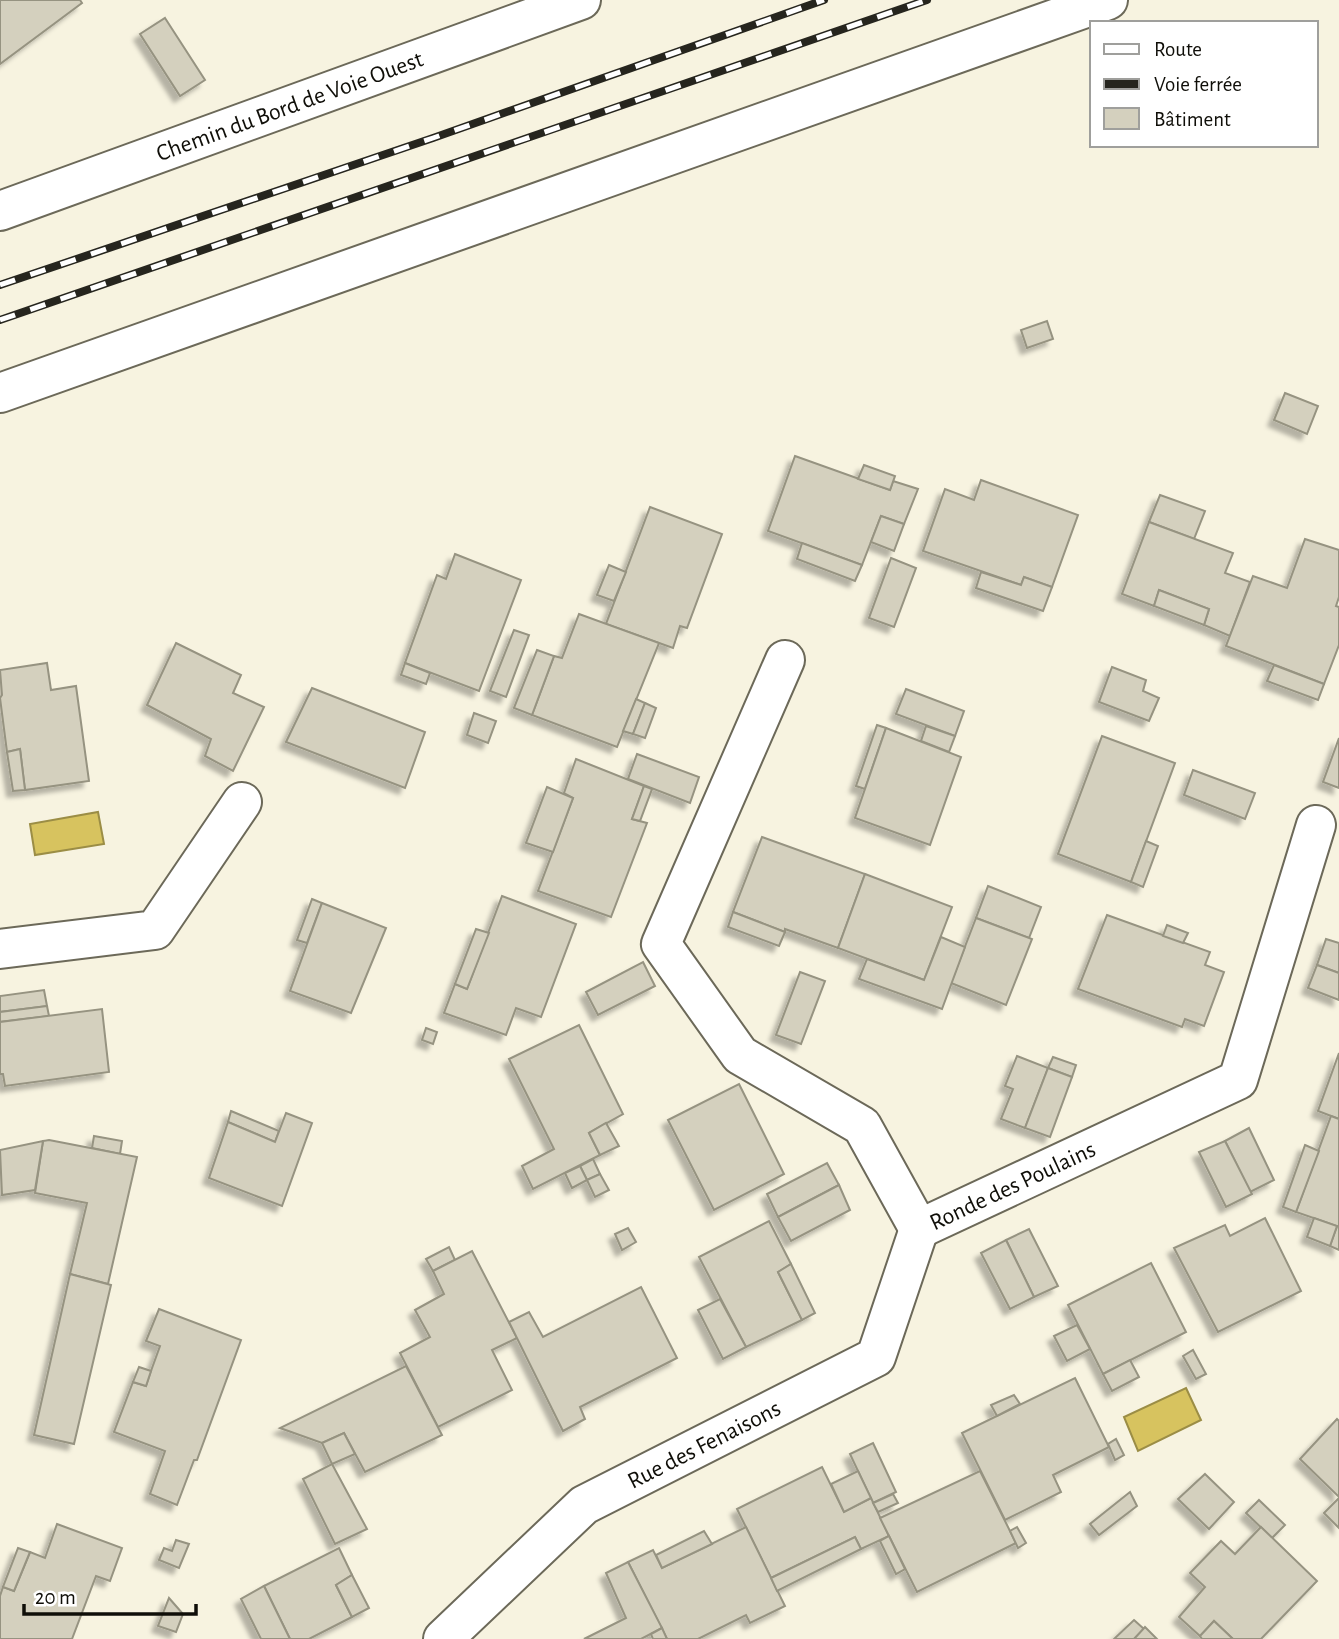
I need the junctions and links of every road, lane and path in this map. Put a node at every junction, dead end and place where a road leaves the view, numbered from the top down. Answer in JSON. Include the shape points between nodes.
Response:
{"nodes":[{"id":1,"x":580,"y":0,"type":"edge"},
{"id":2,"x":1108,"y":0,"type":"edge"},
{"id":3,"x":0,"y":211,"type":"edge"},
{"id":4,"x":0,"y":393,"type":"edge"},
{"id":5,"x":785,"y":660,"type":"dead end"},
{"id":6,"x":242,"y":802,"type":"dead end"},
{"id":7,"x":1316,"y":825,"type":"dead end"},
{"id":8,"x":0,"y":949,"type":"edge"},
{"id":9,"x":919,"y":1229,"type":"junction"},
{"id":10,"x":443,"y":1639,"type":"edge"}],
"edges":[{"from":1,"to":3,"type":"street","name":"Chemin du Bord de Voie Ouest"},
{"from":2,"to":4,"type":"street"},
{"from":5,"to":9,"type":"street","name":"Ronde des Poulains","via":[[661,944],[740,1055],[862,1126]]},
{"from":6,"to":8,"type":"street","via":[[155,930]]},
{"from":7,"to":9,"type":"street","name":"Ronde des Poulains","via":[[1238,1080]]},
{"from":9,"to":10,"type":"street","name":"Rue des Fenaisons","via":[[876,1357],[584,1505]]}]}
